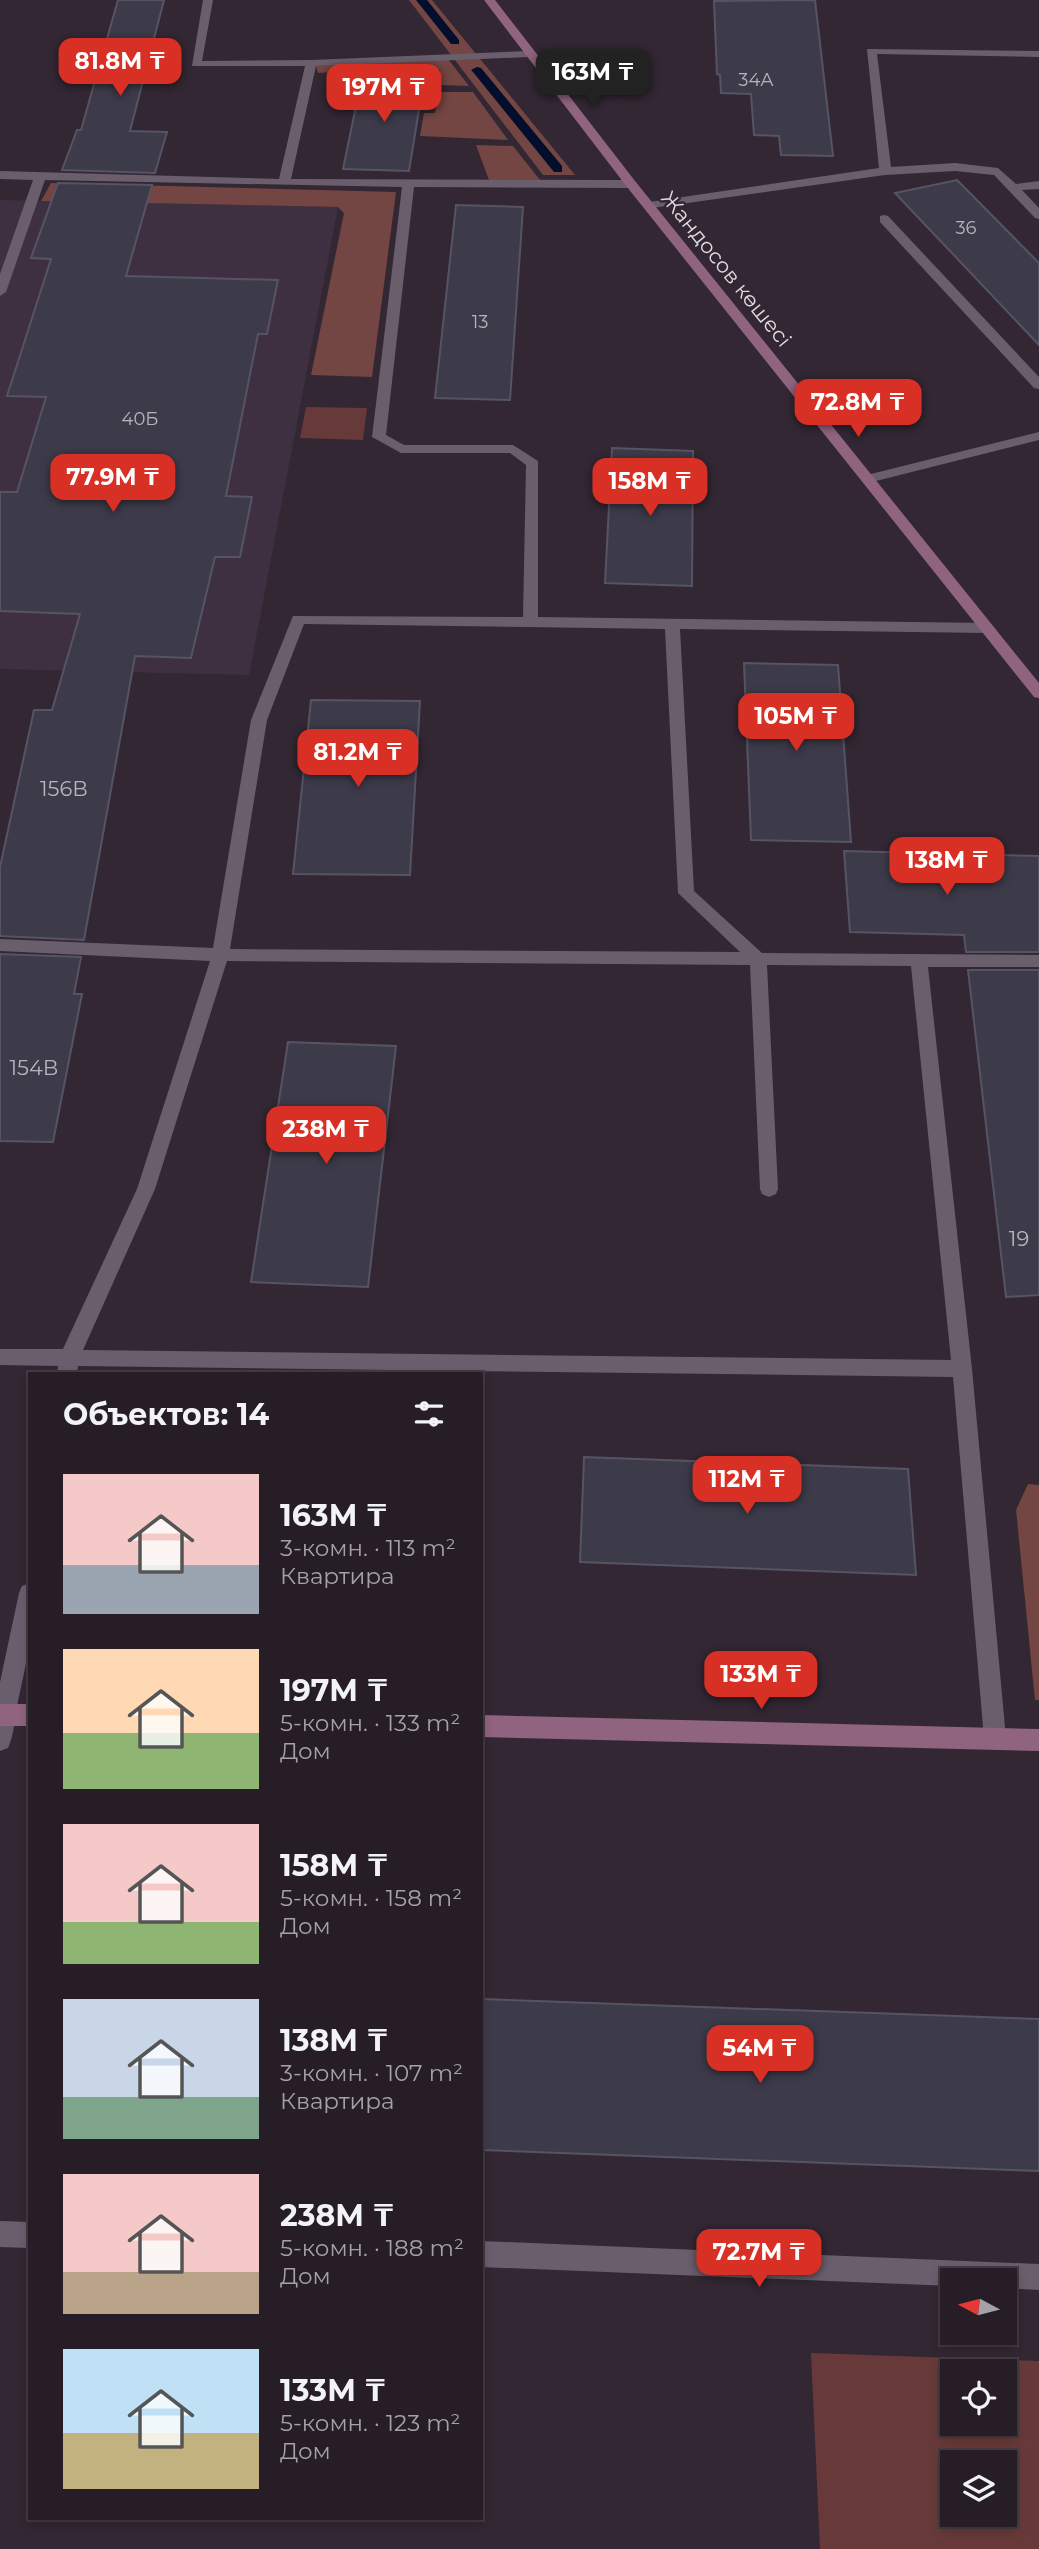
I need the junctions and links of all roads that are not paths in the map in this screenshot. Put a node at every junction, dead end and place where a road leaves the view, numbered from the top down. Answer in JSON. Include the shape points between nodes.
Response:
{"nodes":[{"id":1,"x":208,"y":0,"type":"edge"},
{"id":2,"x":489,"y":0,"type":"edge"},
{"id":3,"x":529,"y":54,"type":"junction"},
{"id":4,"x":1039,"y":54,"type":"edge"},
{"id":5,"x":311,"y":63,"type":"junction"},
{"id":6,"x":886,"y":171,"type":"junction"},
{"id":7,"x":0,"y":174,"type":"edge"},
{"id":8,"x":40,"y":176,"type":"junction"},
{"id":9,"x":284,"y":183,"type":"junction"},
{"id":10,"x":408,"y":184,"type":"junction"},
{"id":11,"x":631,"y":184,"type":"junction"},
{"id":12,"x":1039,"y":185,"type":"edge"},
{"id":13,"x":1012,"y":188,"type":"junction"},
{"id":14,"x":649,"y":206,"type":"junction"},
{"id":15,"x":1039,"y":215,"type":"edge"},
{"id":16,"x":884,"y":219,"type":"dead end"},
{"id":17,"x":0,"y":292,"type":"edge"},
{"id":18,"x":1039,"y":385,"type":"edge"},
{"id":19,"x":1039,"y":436,"type":"edge"},
{"id":20,"x":868,"y":479,"type":"junction"},
{"id":21,"x":530,"y":623,"type":"junction"},
{"id":22,"x":672,"y":625,"type":"junction"},
{"id":23,"x":987,"y":628,"type":"junction"},
{"id":24,"x":1039,"y":693,"type":"edge"},
{"id":25,"x":0,"y":945,"type":"edge"},
{"id":26,"x":220,"y":955,"type":"junction"},
{"id":27,"x":758,"y":959,"type":"junction"},
{"id":28,"x":919,"y":961,"type":"junction"},
{"id":29,"x":1039,"y":961,"type":"edge"},
{"id":30,"x":769,"y":1189,"type":"dead end"},
{"id":31,"x":0,"y":1357,"type":"edge"},
{"id":32,"x":68,"y":1366,"type":"edge"},
{"id":33,"x":962,"y":1369,"type":"junction"},
{"id":34,"x":28,"y":1602,"type":"edge"},
{"id":35,"x":2,"y":1715,"type":"edge"},
{"id":36,"x":28,"y":1715,"type":"edge"},
{"id":37,"x":483,"y":1726,"type":"edge"},
{"id":38,"x":995,"y":1738,"type":"junction"},
{"id":39,"x":0,"y":1740,"type":"edge"},
{"id":40,"x":1039,"y":1740,"type":"edge"},
{"id":41,"x":0,"y":2234,"type":"edge"},
{"id":42,"x":28,"y":2235,"type":"edge"},
{"id":43,"x":483,"y":2254,"type":"edge"},
{"id":44,"x":1039,"y":2277,"type":"edge"}],
"edges":[{"from":1,"to":5,"type":"street","via":[[196,64]]},
{"from":2,"to":3,"type":"main road","name":"Жандосов көшесі"},
{"from":3,"to":5,"type":"street"},
{"from":3,"to":11,"type":"main road","name":"Жандосов көшесі"},
{"from":4,"to":6,"type":"street","via":[[871,51]]},
{"from":5,"to":9,"type":"street"},
{"from":6,"to":13,"type":"street","via":[[955,167],[998,172]]},
{"from":6,"to":14,"type":"street"},
{"from":7,"to":8,"type":"street"},
{"from":8,"to":9,"type":"street"},
{"from":8,"to":17,"type":"street"},
{"from":9,"to":10,"type":"street"},
{"from":10,"to":11,"type":"street"},
{"from":10,"to":21,"type":"street","via":[[379,437],[401,449],[513,449],[533,464]]},
{"from":11,"to":14,"type":"main road","name":"Жандосов көшесі"},
{"from":12,"to":13,"type":"street"},
{"from":13,"to":15,"type":"street"},
{"from":14,"to":20,"type":"main road","name":"Жандосов көшесі"},
{"from":16,"to":18,"type":"street"},
{"from":19,"to":20,"type":"street"},
{"from":20,"to":23,"type":"main road","name":"Жандосов көшесі"},
{"from":21,"to":22,"type":"street"},
{"from":21,"to":26,"type":"street","via":[[298,619],[259,720]]},
{"from":22,"to":23,"type":"street"},
{"from":22,"to":27,"type":"street","via":[[686,893]]},
{"from":23,"to":24,"type":"main road","name":"Жандосов көшесі"},
{"from":25,"to":26,"type":"street"},
{"from":26,"to":27,"type":"street"},
{"from":26,"to":32,"type":"street","via":[[146,1189]]},
{"from":27,"to":28,"type":"street"},
{"from":27,"to":30,"type":"street"},
{"from":28,"to":29,"type":"street"},
{"from":28,"to":33,"type":"street"},
{"from":31,"to":32,"type":"street"},
{"from":32,"to":33,"type":"street"},
{"from":33,"to":38,"type":"street"},
{"from":34,"to":35,"type":"street"},
{"from":35,"to":36,"type":"main road"},
{"from":35,"to":39,"type":"street"},
{"from":37,"to":38,"type":"main road"},
{"from":38,"to":40,"type":"main road"},
{"from":41,"to":42,"type":"street"},
{"from":43,"to":44,"type":"street"}]}
